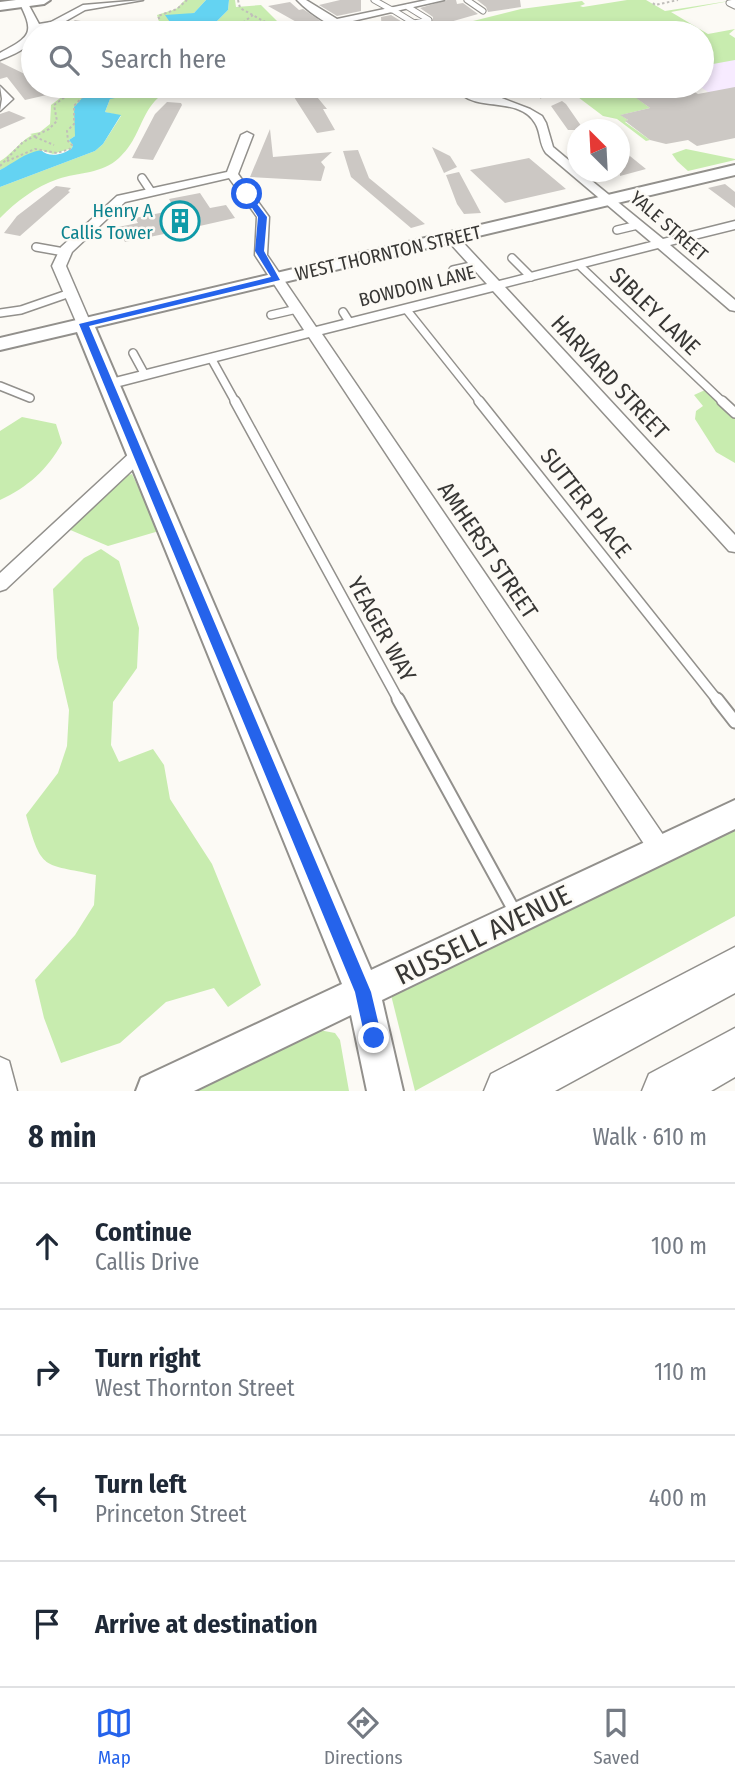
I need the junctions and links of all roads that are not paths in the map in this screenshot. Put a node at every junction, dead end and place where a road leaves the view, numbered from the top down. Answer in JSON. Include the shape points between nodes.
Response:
{"nodes":[{"id":1,"x":8,"y":0,"type":"edge"},
{"id":2,"x":44,"y":0,"type":"edge"},
{"id":3,"x":139,"y":0,"type":"edge"},
{"id":4,"x":302,"y":0,"type":"edge"},
{"id":5,"x":374,"y":0,"type":"edge"},
{"id":6,"x":438,"y":0,"type":"edge"},
{"id":7,"x":467,"y":0,"type":"edge"},
{"id":8,"x":23,"y":1,"type":"edge"},
{"id":9,"x":0,"y":4,"type":"edge"},
{"id":10,"x":408,"y":7,"type":"junction"},
{"id":11,"x":393,"y":10,"type":"junction"},
{"id":12,"x":483,"y":11,"type":"dead end"},
{"id":13,"x":29,"y":21,"type":"edge"},
{"id":14,"x":59,"y":21,"type":"edge"},
{"id":15,"x":335,"y":21,"type":"edge"},
{"id":16,"x":342,"y":21,"type":"edge"},
{"id":17,"x":411,"y":21,"type":"edge"},
{"id":18,"x":424,"y":21,"type":"edge"},
{"id":19,"x":21,"y":43,"type":"edge"},
{"id":20,"x":0,"y":57,"type":"edge"},
{"id":21,"x":0,"y":89,"type":"edge"},
{"id":22,"x":494,"y":99,"type":"dead end"},
{"id":23,"x":0,"y":108,"type":"edge"},
{"id":24,"x":247,"y":135,"type":"dead end"},
{"id":25,"x":733,"y":173,"type":"edge"},
{"id":26,"x":232,"y":174,"type":"junction"},
{"id":27,"x":142,"y":178,"type":"dead end"},
{"id":28,"x":150,"y":190,"type":"junction"},
{"id":29,"x":610,"y":200,"type":"junction"},
{"id":30,"x":638,"y":225,"type":"junction"},
{"id":31,"x":735,"y":225,"type":"edge"},
{"id":32,"x":617,"y":230,"type":"dead end"},
{"id":33,"x":452,"y":238,"type":"junction"},
{"id":34,"x":661,"y":244,"type":"junction"},
{"id":35,"x":36,"y":247,"type":"dead end"},
{"id":36,"x":64,"y":252,"type":"junction"},
{"id":37,"x":512,"y":258,"type":"dead end"},
{"id":38,"x":475,"y":265,"type":"junction"},
{"id":39,"x":579,"y":265,"type":"junction"},
{"id":40,"x":453,"y":270,"type":"dead end"},
{"id":41,"x":531,"y":277,"type":"junction"},
{"id":42,"x":276,"y":278,"type":"junction"},
{"id":43,"x":495,"y":286,"type":"junction"},
{"id":44,"x":70,"y":293,"type":"junction"},
{"id":45,"x":735,"y":307,"type":"edge"},
{"id":46,"x":297,"y":309,"type":"junction"},
{"id":47,"x":406,"y":309,"type":"junction"},
{"id":48,"x":0,"y":313,"type":"edge"},
{"id":49,"x":271,"y":315,"type":"dead end"},
{"id":50,"x":84,"y":324,"type":"junction"},
{"id":51,"x":312,"y":332,"type":"junction"},
{"id":52,"x":0,"y":344,"type":"edge"},
{"id":53,"x":133,"y":352,"type":"dead end"},
{"id":54,"x":211,"y":358,"type":"junction"},
{"id":55,"x":145,"y":375,"type":"junction"},
{"id":56,"x":108,"y":384,"type":"junction"},
{"id":57,"x":0,"y":386,"type":"edge"},
{"id":58,"x":30,"y":398,"type":"dead end"},
{"id":59,"x":735,"y":414,"type":"edge"},
{"id":60,"x":138,"y":455,"type":"junction"},
{"id":61,"x":735,"y":546,"type":"edge"},
{"id":62,"x":0,"y":584,"type":"edge"},
{"id":63,"x":735,"y":722,"type":"edge"},
{"id":64,"x":735,"y":814,"type":"edge"},
{"id":65,"x":660,"y":849,"type":"junction"},
{"id":66,"x":518,"y":918,"type":"junction"},
{"id":67,"x":735,"y":951,"type":"edge"},
{"id":68,"x":735,"y":969,"type":"edge"},
{"id":69,"x":363,"y":992,"type":"junction"},
{"id":70,"x":735,"y":1051,"type":"edge"},
{"id":71,"x":735,"y":1062,"type":"edge"},
{"id":72,"x":553,"y":1068,"type":"junction"},
{"id":73,"x":0,"y":1070,"type":"edge"},
{"id":74,"x":668,"y":1090,"type":"edge"},
{"id":75,"x":4,"y":1091,"type":"edge"},
{"id":76,"x":154,"y":1091,"type":"edge"},
{"id":77,"x":384,"y":1091,"type":"edge"},
{"id":78,"x":508,"y":1091,"type":"edge"}],
"edges":[{"from":1,"to":9,"type":"street"},
{"from":2,"to":8,"type":"street"},
{"from":3,"to":14,"type":"street","via":[[83,8]]},
{"from":4,"to":15,"type":"street"},
{"from":5,"to":11,"type":"lane"},
{"from":6,"to":10,"type":"street"},
{"from":7,"to":12,"type":"lane"},
{"from":8,"to":9,"type":"street"},
{"from":8,"to":13,"type":"street"},
{"from":10,"to":11,"type":"street"},
{"from":10,"to":18,"type":"lane","via":[[429,20]]},
{"from":11,"to":16,"type":"street"},
{"from":11,"to":17,"type":"lane"},
{"from":19,"to":20,"type":"street"},
{"from":21,"to":23,"type":"street","via":[[8,99]]},
{"from":22,"to":29,"type":"street","name":"YALE STREET","via":[[537,118],[547,147]]},
{"from":24,"to":26,"type":"street"},
{"from":25,"to":29,"type":"street","name":"WEST THORNTON STREET"},
{"from":26,"to":28,"type":"street"},
{"from":26,"to":42,"type":"street","name":"AMHERST STREET","via":[[262,217],[259,251]]},
{"from":27,"to":28,"type":"lane"},
{"from":28,"to":36,"type":"street","via":[[116,202]]},
{"from":29,"to":30,"type":"street","name":"YALE STREET"},
{"from":29,"to":33,"type":"street","name":"WEST THORNTON STREET"},
{"from":30,"to":32,"type":"lane"},
{"from":30,"to":34,"type":"street","name":"YALE STREET"},
{"from":31,"to":34,"type":"street","name":"BOWDOIN LANE"},
{"from":33,"to":38,"type":"street","name":"HARVARD STREET"},
{"from":33,"to":42,"type":"street","name":"WEST THORNTON STREET"},
{"from":34,"to":39,"type":"street","name":"BOWDOIN LANE"},
{"from":34,"to":45,"type":"street","name":"YALE STREET"},
{"from":35,"to":36,"type":"lane"},
{"from":36,"to":44,"type":"street","via":[[59,266]]},
{"from":37,"to":41,"type":"lane"},
{"from":38,"to":40,"type":"lane"},
{"from":38,"to":43,"type":"street","name":"HARVARD STREET"},
{"from":39,"to":41,"type":"street","name":"BOWDOIN LANE"},
{"from":39,"to":59,"type":"lane","name":"SIBLEY LANE"},
{"from":41,"to":43,"type":"street","name":"BOWDOIN LANE"},
{"from":42,"to":46,"type":"street","name":"AMHERST STREET"},
{"from":42,"to":50,"type":"street","name":"WEST THORNTON STREET"},
{"from":43,"to":47,"type":"street","name":"BOWDOIN LANE"},
{"from":43,"to":61,"type":"street","name":"HARVARD STREET"},
{"from":44,"to":48,"type":"lane"},
{"from":44,"to":50,"type":"street"},
{"from":46,"to":49,"type":"lane"},
{"from":46,"to":51,"type":"street","name":"AMHERST STREET"},
{"from":47,"to":51,"type":"street","name":"BOWDOIN LANE","via":[[347,318]]},
{"from":47,"to":63,"type":"lane","name":"SUTTER PLACE"},
{"from":50,"to":52,"type":"street","name":"WEST THORNTON STREET"},
{"from":50,"to":56,"type":"street"},
{"from":51,"to":54,"type":"street","name":"BOWDOIN LANE"},
{"from":51,"to":65,"type":"street","name":"AMHERST STREET"},
{"from":53,"to":55,"type":"lane"},
{"from":54,"to":55,"type":"street","name":"BOWDOIN LANE"},
{"from":54,"to":66,"type":"lane","name":"YEAGER WAY"},
{"from":55,"to":56,"type":"street","name":"BOWDOIN LANE"},
{"from":56,"to":60,"type":"street"},
{"from":57,"to":58,"type":"lane"},
{"from":60,"to":62,"type":"street"},
{"from":60,"to":69,"type":"street"},
{"from":64,"to":65,"type":"street","name":"RUSSELL AVENUE"},
{"from":65,"to":66,"type":"street","name":"RUSSELL AVENUE"},
{"from":66,"to":69,"type":"street","name":"RUSSELL AVENUE"},
{"from":67,"to":72,"type":"highway"},
{"from":68,"to":72,"type":"highway"},
{"from":69,"to":76,"type":"street","name":"RUSSELL AVENUE"},
{"from":69,"to":77,"type":"street"},
{"from":70,"to":74,"type":"highway"},
{"from":71,"to":74,"type":"highway"},
{"from":72,"to":78,"type":"highway"},
{"from":73,"to":75,"type":"street"}]}
